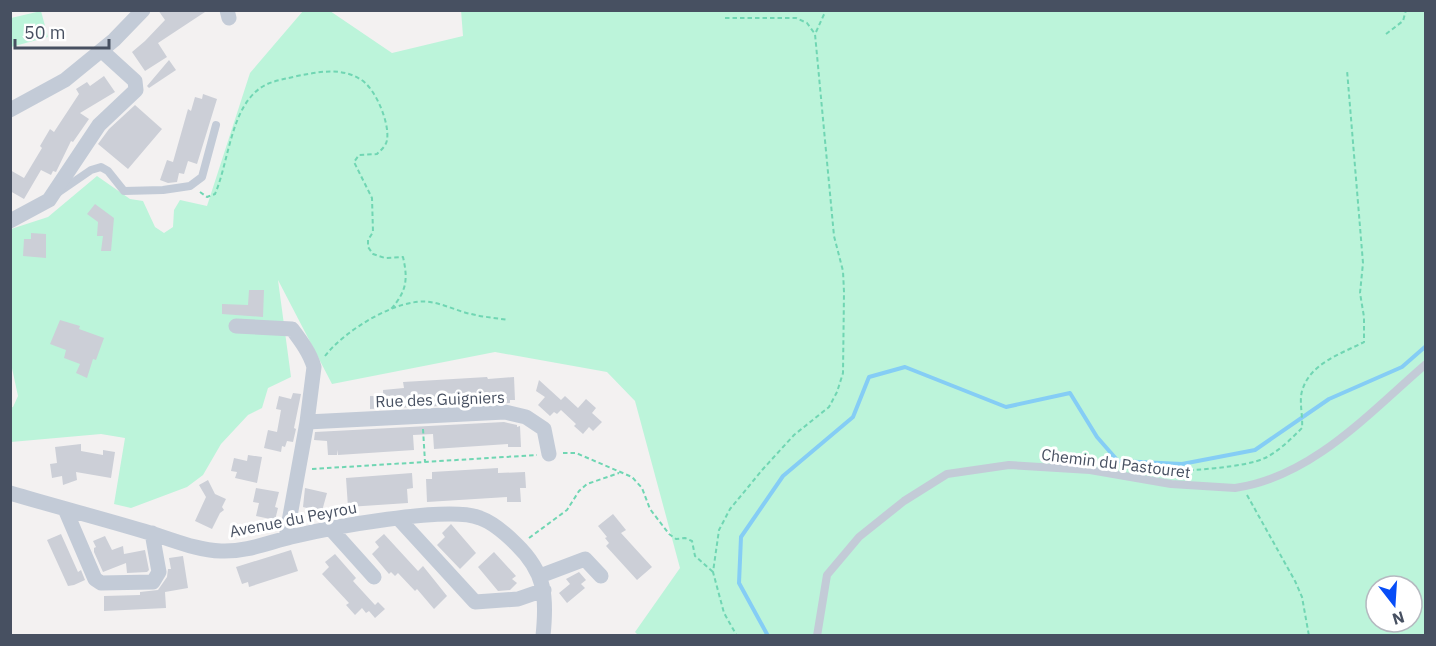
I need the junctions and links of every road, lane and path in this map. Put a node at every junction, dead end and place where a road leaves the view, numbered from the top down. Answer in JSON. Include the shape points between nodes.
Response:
{"nodes":[{"id":1,"x":143,"y":10,"type":"edge"},
{"id":2,"x":826,"y":10,"type":"edge"},
{"id":3,"x":1406,"y":10,"type":"edge"},
{"id":4,"x":725,"y":18,"type":"dead end"},
{"id":5,"x":815,"y":34,"type":"junction"},
{"id":6,"x":1386,"y":34,"type":"dead end"},
{"id":7,"x":102,"y":51,"type":"junction"},
{"id":8,"x":1347,"y":70,"type":"dead end"},
{"id":9,"x":10,"y":110,"type":"edge"},
{"id":10,"x":216,"y":125,"type":"dead end"},
{"id":11,"x":190,"y":186,"type":"junction"},
{"id":12,"x":49,"y":200,"type":"junction"},
{"id":13,"x":10,"y":221,"type":"edge"},
{"id":14,"x":391,"y":309,"type":"junction"},
{"id":15,"x":508,"y":320,"type":"dead end"},
{"id":16,"x":236,"y":326,"type":"dead end"},
{"id":17,"x":1425,"y":364,"type":"edge"},
{"id":18,"x":315,"y":374,"type":"junction"},
{"id":19,"x":422,"y":417,"type":"junction"},
{"id":20,"x":307,"y":422,"type":"junction"},
{"id":21,"x":549,"y":454,"type":"junction"},
{"id":22,"x":425,"y":462,"type":"junction"},
{"id":23,"x":300,"y":470,"type":"junction"},
{"id":24,"x":1167,"y":472,"type":"dead end"},
{"id":25,"x":619,"y":473,"type":"junction"},
{"id":26,"x":1244,"y":487,"type":"junction"},
{"id":27,"x":10,"y":493,"type":"edge"},
{"id":28,"x":65,"y":509,"type":"junction"},
{"id":29,"x":399,"y":519,"type":"junction"},
{"id":30,"x":330,"y":528,"type":"junction"},
{"id":31,"x":152,"y":533,"type":"junction"},
{"id":32,"x":286,"y":538,"type":"junction"},
{"id":33,"x":518,"y":545,"type":"junction"},
{"id":34,"x":713,"y":572,"type":"junction"},
{"id":35,"x":601,"y":576,"type":"dead end"},
{"id":36,"x":374,"y":577,"type":"dead end"},
{"id":37,"x":542,"y":583,"type":"junction"},
{"id":38,"x":543,"y":636,"type":"edge"},
{"id":39,"x":737,"y":636,"type":"edge"},
{"id":40,"x":817,"y":636,"type":"edge"},
{"id":41,"x":1308,"y":636,"type":"edge"}],
"edges":[{"from":1,"to":7,"type":"street"},
{"from":2,"to":5,"type":"path"},
{"from":3,"to":6,"type":"path","via":[[1403,21]]},
{"from":4,"to":5,"type":"path","via":[[796,18],[807,23]]},
{"from":5,"to":34,"type":"path","via":[[834,236],[843,271],[843,372],[829,407],[794,435],[730,509],[719,530]]},
{"from":7,"to":9,"type":"street","via":[[65,80]]},
{"from":7,"to":12,"type":"street","via":[[135,81],[136,90],[99,125]]},
{"from":8,"to":24,"type":"path","via":[[1363,263],[1360,292],[1364,342],[1323,362],[1310,375],[1302,391],[1302,428],[1265,458]]},
{"from":10,"to":11,"type":"lane","via":[[206,168]]},
{"from":11,"to":12,"type":"lane","via":[[124,191],[101,167]]},
{"from":11,"to":14,"type":"path","via":[[207,197],[214,194],[232,134],[247,100],[258,89],[275,80],[324,70],[362,79],[382,109],[387,132],[385,147],[377,154],[359,155],[354,162],[372,198],[373,232],[368,247],[384,258],[403,257],[407,276],[399,301]]},
{"from":12,"to":13,"type":"street"},
{"from":14,"to":15,"type":"path","via":[[413,302],[431,302],[473,315]]},
{"from":14,"to":18,"type":"path","via":[[333,345]]},
{"from":16,"to":18,"type":"street","via":[[292,329],[312,358]]},
{"from":17,"to":26,"type":"lane","name":"Chemin du Pastouret","via":[[1311,460],[1277,478]]},
{"from":18,"to":20,"type":"street"},
{"from":19,"to":20,"type":"street","name":"Rue des Guigniers"},
{"from":19,"to":21,"type":"street","name":"Rue des Guigniers","via":[[505,412],[526,417],[544,429]]},
{"from":19,"to":22,"type":"path"},
{"from":20,"to":23,"type":"street"},
{"from":21,"to":22,"type":"path"},
{"from":21,"to":25,"type":"path","via":[[576,453]]},
{"from":22,"to":23,"type":"path"},
{"from":23,"to":32,"type":"street"},
{"from":25,"to":33,"type":"path","via":[[587,484],[567,510]]},
{"from":25,"to":34,"type":"path","via":[[632,477],[669,534],[692,541],[695,556]]},
{"from":26,"to":40,"type":"lane","name":"Chemin du Pastouret","via":[[1171,484],[1090,470],[1009,465],[947,474],[904,501],[859,537],[827,575]]},
{"from":26,"to":41,"type":"path","via":[[1302,597]]},
{"from":27,"to":28,"type":"street","name":"Avenue du Peyrou"},
{"from":28,"to":31,"type":"street","name":"Avenue du Peyrou"},
{"from":28,"to":31,"type":"street","via":[[95,579],[101,583],[153,582],[159,572]]},
{"from":29,"to":30,"type":"street","name":"Avenue du Peyrou"},
{"from":29,"to":33,"type":"street","name":"Avenue du Peyrou","via":[[458,513],[479,517]]},
{"from":29,"to":37,"type":"street","via":[[475,602],[518,599]]},
{"from":30,"to":32,"type":"street","name":"Avenue du Peyrou"},
{"from":30,"to":36,"type":"street"},
{"from":31,"to":32,"type":"street","name":"Avenue du Peyrou","via":[[191,547],[220,551],[248,550]]},
{"from":33,"to":37,"type":"street","name":"Avenue du Peyrou"},
{"from":34,"to":39,"type":"path","via":[[724,613]]},
{"from":35,"to":37,"type":"street","via":[[585,559]]},
{"from":37,"to":38,"type":"street"}]}
